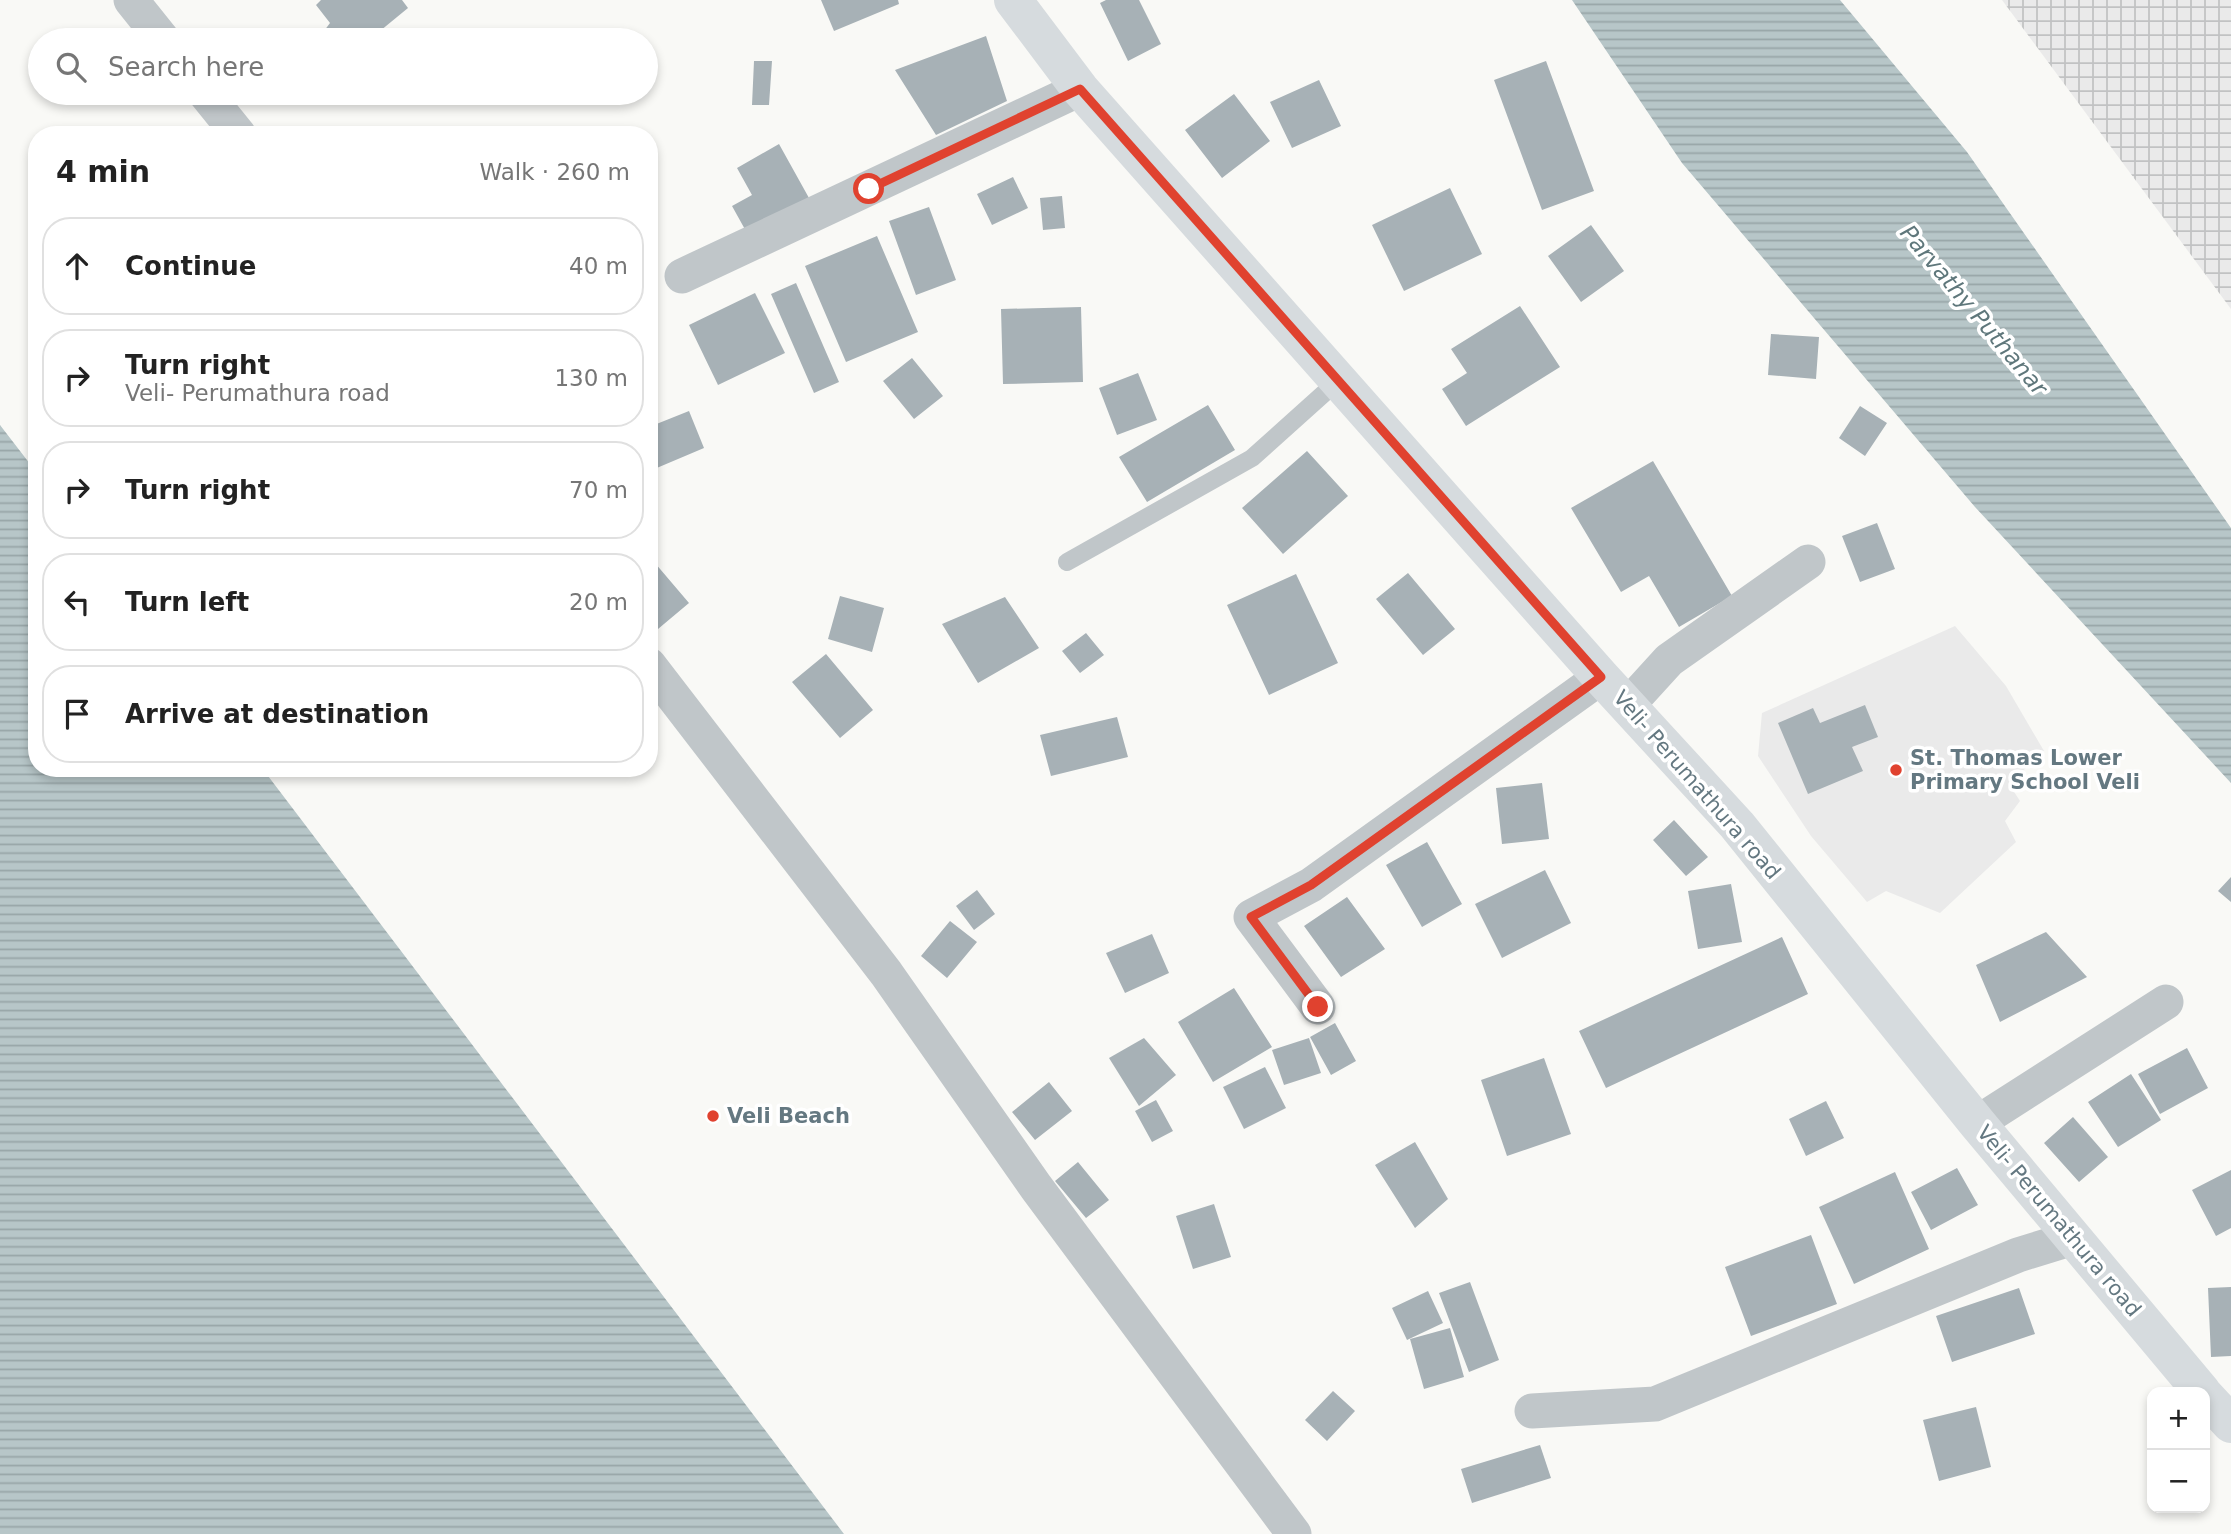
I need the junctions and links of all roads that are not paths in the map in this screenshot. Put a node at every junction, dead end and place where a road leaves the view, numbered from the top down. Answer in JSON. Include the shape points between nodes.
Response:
{"nodes":[{"id":1,"x":131,"y":0,"type":"edge"},
{"id":2,"x":1013,"y":0,"type":"edge"},
{"id":3,"x":153,"y":28,"type":"edge"},
{"id":4,"x":1080,"y":89,"type":"junction"},
{"id":5,"x":215,"y":105,"type":"edge"},
{"id":6,"x":232,"y":126,"type":"edge"},
{"id":7,"x":682,"y":276,"type":"dead end"},
{"id":8,"x":1340,"y":379,"type":"junction"},
{"id":9,"x":1068,"y":562,"type":"dead end"},
{"id":10,"x":1808,"y":562,"type":"dead end"},
{"id":11,"x":658,"y":677,"type":"edge"},
{"id":12,"x":1601,"y":677,"type":"junction"},
{"id":13,"x":1628,"y":705,"type":"junction"},
{"id":14,"x":2166,"y":1002,"type":"dead end"},
{"id":15,"x":1318,"y":1007,"type":"dead end"},
{"id":16,"x":1977,"y":1123,"type":"junction"},
{"id":17,"x":2073,"y":1238,"type":"junction"},
{"id":18,"x":2197,"y":1387,"type":"edge"},
{"id":19,"x":2210,"y":1402,"type":"edge"},
{"id":20,"x":1532,"y":1411,"type":"dead end"},
{"id":21,"x":2231,"y":1424,"type":"edge"},
{"id":22,"x":1294,"y":1534,"type":"edge"}],
"edges":[{"from":1,"to":3,"type":"street"},
{"from":2,"to":4,"type":"main road","name":"Veli- Perumathura road"},
{"from":4,"to":7,"type":"street"},
{"from":4,"to":8,"type":"main road","name":"Veli- Perumathura road"},
{"from":5,"to":6,"type":"street"},
{"from":8,"to":9,"type":"lane","via":[[1252,458]]},
{"from":8,"to":12,"type":"main road","name":"Veli- Perumathura road"},
{"from":10,"to":13,"type":"street","via":[[1669,660]]},
{"from":11,"to":22,"type":"street","via":[[887,973],[1036,1187]]},
{"from":12,"to":13,"type":"main road","name":"Veli- Perumathura road"},
{"from":12,"to":15,"type":"street","via":[[1311,885],[1251,917]]},
{"from":13,"to":16,"type":"main road","name":"Veli- Perumathura road","via":[[1737,825]]},
{"from":14,"to":16,"type":"street"},
{"from":16,"to":17,"type":"main road","name":"Veli- Perumathura road"},
{"from":17,"to":18,"type":"main road","name":"Veli- Perumathura road"},
{"from":17,"to":20,"type":"street","via":[[2018,1255],[1654,1404]]},
{"from":19,"to":21,"type":"main road","name":"Veli- Perumathura road"}]}
